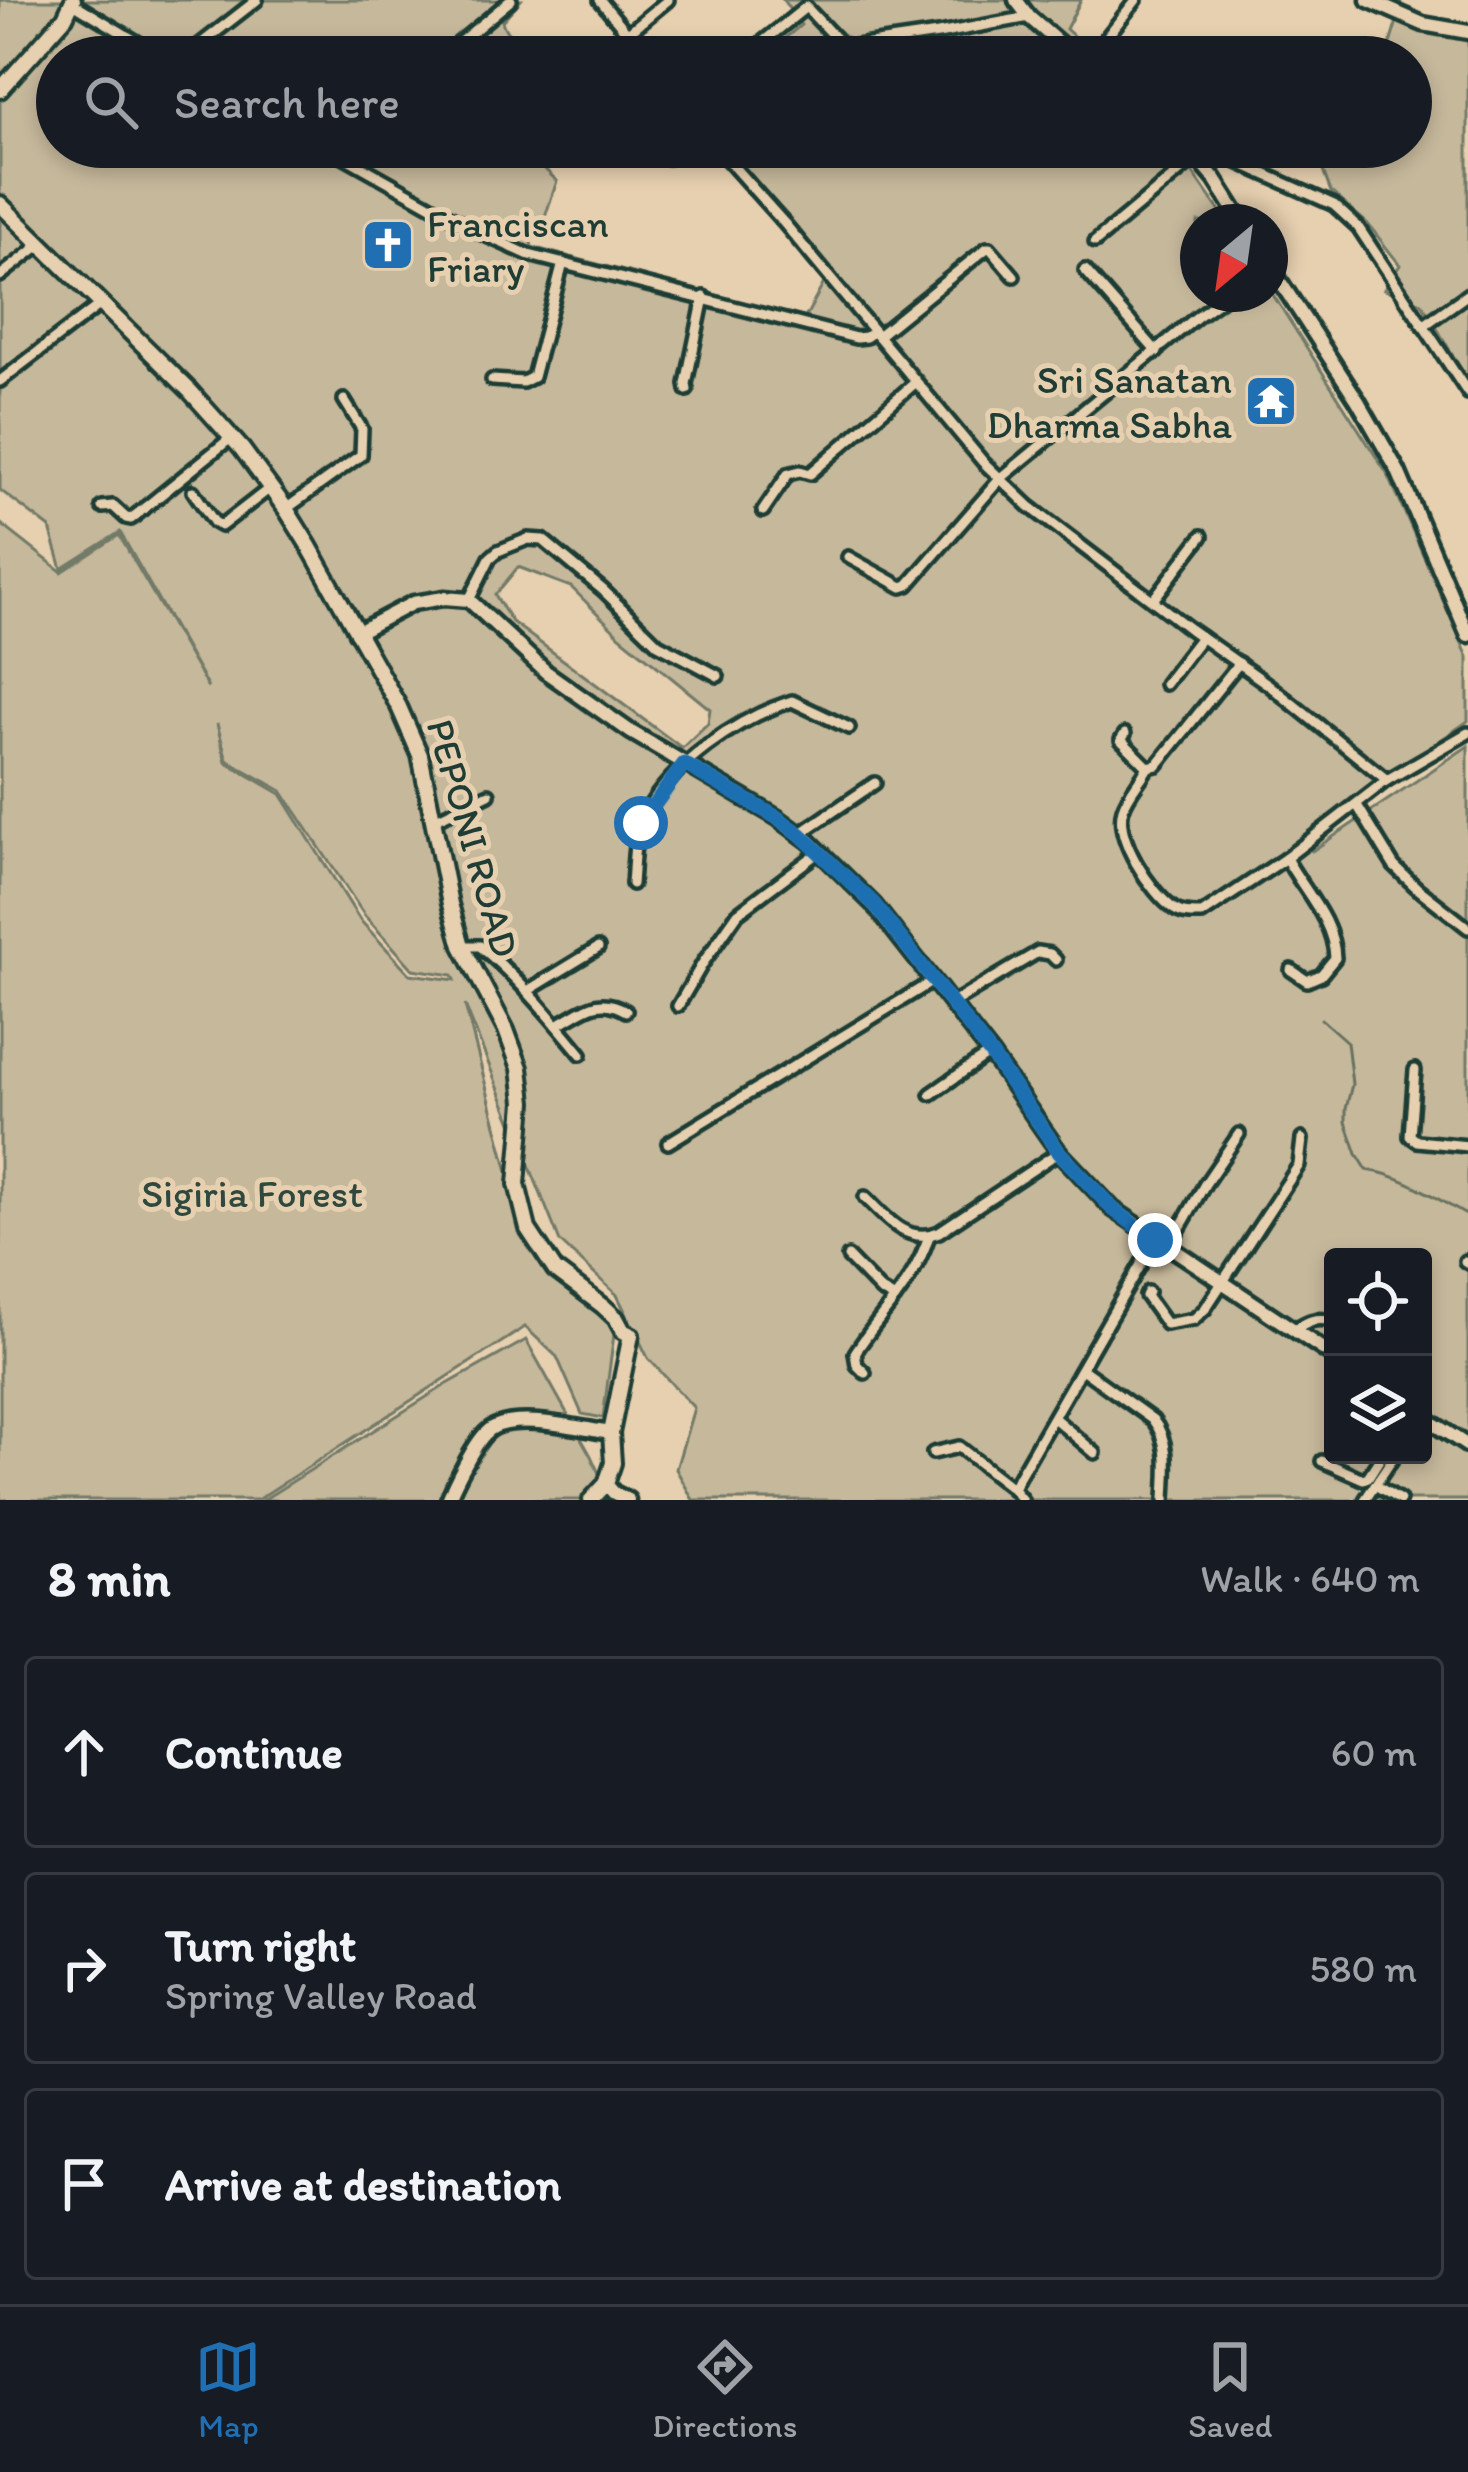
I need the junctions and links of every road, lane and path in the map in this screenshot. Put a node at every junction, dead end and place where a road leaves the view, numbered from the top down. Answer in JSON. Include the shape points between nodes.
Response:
{"nodes":[{"id":1,"x":257,"y":0,"type":"edge"},
{"id":2,"x":511,"y":0,"type":"edge"},
{"id":3,"x":600,"y":0,"type":"edge"},
{"id":4,"x":668,"y":0,"type":"edge"},
{"id":5,"x":1016,"y":0,"type":"edge"},
{"id":6,"x":1136,"y":0,"type":"edge"},
{"id":7,"x":1368,"y":0,"type":"edge"},
{"id":8,"x":73,"y":1,"type":"edge"},
{"id":9,"x":803,"y":4,"type":"edge"},
{"id":10,"x":1029,"y":17,"type":"junction"},
{"id":11,"x":1468,"y":32,"type":"edge"},
{"id":12,"x":628,"y":33,"type":"junction"},
{"id":13,"x":48,"y":36,"type":"edge"},
{"id":14,"x":129,"y":36,"type":"edge"},
{"id":15,"x":211,"y":36,"type":"edge"},
{"id":16,"x":467,"y":36,"type":"edge"},
{"id":17,"x":630,"y":36,"type":"edge"},
{"id":18,"x":767,"y":36,"type":"edge"},
{"id":19,"x":833,"y":36,"type":"edge"},
{"id":20,"x":924,"y":36,"type":"edge"},
{"id":21,"x":1051,"y":36,"type":"edge"},
{"id":22,"x":1108,"y":36,"type":"edge"},
{"id":23,"x":36,"y":50,"type":"edge"},
{"id":24,"x":0,"y":90,"type":"edge"},
{"id":25,"x":366,"y":168,"type":"edge"},
{"id":26,"x":735,"y":168,"type":"edge"},
{"id":27,"x":1176,"y":168,"type":"edge"},
{"id":28,"x":1208,"y":168,"type":"edge"},
{"id":29,"x":1241,"y":168,"type":"edge"},
{"id":30,"x":0,"y":204,"type":"edge"},
{"id":31,"x":1231,"y":204,"type":"edge"},
{"id":32,"x":1095,"y":242,"type":"dead end"},
{"id":33,"x":41,"y":244,"type":"junction"},
{"id":34,"x":562,"y":263,"type":"junction"},
{"id":35,"x":1085,"y":269,"type":"dead end"},
{"id":36,"x":0,"y":276,"type":"edge"},
{"id":37,"x":1014,"y":276,"type":"dead end"},
{"id":38,"x":1288,"y":294,"type":"edge"},
{"id":39,"x":1468,"y":294,"type":"edge"},
{"id":40,"x":704,"y":297,"type":"junction"},
{"id":41,"x":102,"y":303,"type":"junction"},
{"id":42,"x":1204,"y":312,"type":"edge"},
{"id":43,"x":1424,"y":326,"type":"junction"},
{"id":44,"x":876,"y":333,"type":"junction"},
{"id":45,"x":1157,"y":352,"type":"junction"},
{"id":46,"x":492,"y":380,"type":"dead end"},
{"id":47,"x":0,"y":381,"type":"edge"},
{"id":48,"x":916,"y":382,"type":"junction"},
{"id":49,"x":688,"y":390,"type":"dead end"},
{"id":50,"x":1468,"y":393,"type":"edge"},
{"id":51,"x":344,"y":400,"type":"dead end"},
{"id":52,"x":232,"y":437,"type":"junction"},
{"id":53,"x":1000,"y":478,"type":"junction"},
{"id":54,"x":271,"y":488,"type":"junction"},
{"id":55,"x":193,"y":491,"type":"dead end"},
{"id":56,"x":102,"y":507,"type":"dead end"},
{"id":57,"x":286,"y":509,"type":"junction"},
{"id":58,"x":764,"y":511,"type":"dead end"},
{"id":59,"x":1202,"y":536,"type":"dead end"},
{"id":60,"x":848,"y":557,"type":"dead end"},
{"id":61,"x":469,"y":600,"type":"junction"},
{"id":62,"x":1153,"y":600,"type":"junction"},
{"id":63,"x":356,"y":633,"type":"junction"},
{"id":64,"x":1468,"y":635,"type":"edge"},
{"id":65,"x":1201,"y":637,"type":"junction"},
{"id":66,"x":1239,"y":663,"type":"junction"},
{"id":67,"x":718,"y":676,"type":"dead end"},
{"id":68,"x":1165,"y":684,"type":"dead end"},
{"id":69,"x":849,"y":728,"type":"dead end"},
{"id":70,"x":1468,"y":733,"type":"edge"},
{"id":71,"x":1125,"y":734,"type":"dead end"},
{"id":72,"x":684,"y":764,"type":"junction"},
{"id":73,"x":1148,"y":767,"type":"junction"},
{"id":74,"x":1387,"y":780,"type":"junction"},
{"id":75,"x":875,"y":783,"type":"dead end"},
{"id":76,"x":489,"y":794,"type":"dead end"},
{"id":77,"x":1357,"y":805,"type":"junction"},
{"id":78,"x":434,"y":820,"type":"junction"},
{"id":79,"x":800,"y":834,"type":"junction"},
{"id":80,"x":819,"y":853,"type":"junction"},
{"id":81,"x":1286,"y":858,"type":"junction"},
{"id":82,"x":632,"y":884,"type":"dead end"},
{"id":83,"x":1468,"y":928,"type":"edge"},
{"id":84,"x":462,"y":946,"type":"junction"},
{"id":85,"x":598,"y":948,"type":"dead end"},
{"id":86,"x":1056,"y":960,"type":"dead end"},
{"id":87,"x":1291,"y":970,"type":"dead end"},
{"id":88,"x":933,"y":981,"type":"junction"},
{"id":89,"x":529,"y":990,"type":"junction"},
{"id":90,"x":951,"y":1004,"type":"junction"},
{"id":91,"x":678,"y":1006,"type":"dead end"},
{"id":92,"x":626,"y":1011,"type":"dead end"},
{"id":93,"x":557,"y":1025,"type":"junction"},
{"id":94,"x":990,"y":1053,"type":"junction"},
{"id":95,"x":581,"y":1054,"type":"dead end"},
{"id":96,"x":1415,"y":1070,"type":"dead end"},
{"id":97,"x":932,"y":1094,"type":"dead end"},
{"id":98,"x":1239,"y":1134,"type":"dead end"},
{"id":99,"x":1302,"y":1139,"type":"dead end"},
{"id":100,"x":668,"y":1143,"type":"dead end"},
{"id":101,"x":1468,"y":1146,"type":"edge"},
{"id":102,"x":1059,"y":1152,"type":"junction"},
{"id":103,"x":866,"y":1197,"type":"dead end"},
{"id":104,"x":929,"y":1236,"type":"junction"},
{"id":105,"x":1155,"y":1240,"type":"junction"},
{"id":106,"x":1169,"y":1247,"type":"junction"},
{"id":107,"x":848,"y":1257,"type":"dead end"},
{"id":108,"x":1222,"y":1283,"type":"junction"},
{"id":109,"x":1148,"y":1292,"type":"dead end"},
{"id":110,"x":895,"y":1299,"type":"junction"},
{"id":111,"x":1324,"y":1319,"type":"edge"},
{"id":112,"x":1295,"y":1329,"type":"junction"},
{"id":113,"x":1324,"y":1350,"type":"edge"},
{"id":114,"x":1082,"y":1369,"type":"junction"},
{"id":115,"x":865,"y":1373,"type":"dead end"},
{"id":116,"x":1054,"y":1418,"type":"junction"},
{"id":117,"x":1432,"y":1423,"type":"edge"},
{"id":118,"x":611,"y":1433,"type":"junction"},
{"id":119,"x":1468,"y":1446,"type":"edge"},
{"id":120,"x":934,"y":1453,"type":"dead end"},
{"id":121,"x":1095,"y":1453,"type":"dead end"},
{"id":122,"x":1329,"y":1464,"type":"edge"},
{"id":123,"x":1376,"y":1464,"type":"edge"},
{"id":124,"x":1389,"y":1464,"type":"edge"},
{"id":125,"x":606,"y":1484,"type":"junction"},
{"id":126,"x":1375,"y":1485,"type":"junction"},
{"id":127,"x":1013,"y":1489,"type":"junction"},
{"id":128,"x":448,"y":1500,"type":"edge"},
{"id":129,"x":591,"y":1500,"type":"edge"},
{"id":130,"x":628,"y":1500,"type":"edge"},
{"id":131,"x":1022,"y":1500,"type":"edge"},
{"id":132,"x":1165,"y":1500,"type":"edge"},
{"id":133,"x":1365,"y":1500,"type":"edge"},
{"id":134,"x":1400,"y":1500,"type":"edge"}],
"edges":[{"from":1,"to":15,"type":"street"},
{"from":2,"to":16,"type":"street"},
{"from":3,"to":12,"type":"street"},
{"from":4,"to":12,"type":"street"},
{"from":5,"to":10,"type":"street"},
{"from":6,"to":22,"type":"street"},
{"from":7,"to":11,"type":"street","via":[[1423,24]]},
{"from":8,"to":13,"type":"main road"},
{"from":8,"to":14,"type":"street"},
{"from":9,"to":18,"type":"street"},
{"from":9,"to":19,"type":"street"},
{"from":10,"to":20,"type":"street"},
{"from":10,"to":21,"type":"street"},
{"from":12,"to":17,"type":"street"},
{"from":23,"to":24,"type":"main road"},
{"from":25,"to":34,"type":"street","via":[[507,247]]},
{"from":26,"to":44,"type":"street"},
{"from":27,"to":32,"type":"street"},
{"from":28,"to":31,"type":"street"},
{"from":29,"to":43,"type":"street","via":[[1345,213]]},
{"from":30,"to":33,"type":"main road","name":"PEPONI ROAD"},
{"from":33,"to":36,"type":"street"},
{"from":33,"to":41,"type":"main road","name":"PEPONI ROAD"},
{"from":34,"to":40,"type":"street"},
{"from":34,"to":46,"type":"street","via":[[533,377]]},
{"from":35,"to":45,"type":"street"},
{"from":37,"to":44,"type":"street","via":[[987,248]]},
{"from":38,"to":64,"type":"street","via":[[1398,471]]},
{"from":39,"to":43,"type":"street"},
{"from":40,"to":44,"type":"street","via":[[856,338]]},
{"from":40,"to":49,"type":"street"},
{"from":41,"to":47,"type":"street"},
{"from":41,"to":52,"type":"main road","name":"PEPONI ROAD"},
{"from":42,"to":45,"type":"street"},
{"from":43,"to":50,"type":"street"},
{"from":44,"to":48,"type":"street"},
{"from":45,"to":53,"type":"street"},
{"from":48,"to":53,"type":"street"},
{"from":48,"to":58,"type":"street","via":[[810,474],[788,474]]},
{"from":51,"to":57,"type":"street","via":[[362,429],[361,455]]},
{"from":52,"to":54,"type":"main road","name":"PEPONI ROAD"},
{"from":52,"to":56,"type":"street","via":[[131,519]]},
{"from":53,"to":60,"type":"street","via":[[908,585]]},
{"from":53,"to":62,"type":"street"},
{"from":54,"to":55,"type":"street","via":[[221,526]]},
{"from":54,"to":57,"type":"main road","name":"PEPONI ROAD"},
{"from":57,"to":63,"type":"main road","name":"PEPONI ROAD"},
{"from":59,"to":62,"type":"street"},
{"from":61,"to":63,"type":"street","via":[[413,603]]},
{"from":61,"to":67,"type":"street","via":[[498,551],[543,540],[658,644]]},
{"from":61,"to":72,"type":"street","via":[[546,672]]},
{"from":62,"to":65,"type":"street"},
{"from":63,"to":78,"type":"main road","name":"PEPONI ROAD","via":[[413,734]]},
{"from":65,"to":66,"type":"street"},
{"from":65,"to":68,"type":"street"},
{"from":66,"to":73,"type":"street"},
{"from":66,"to":74,"type":"street"},
{"from":69,"to":72,"type":"street","via":[[792,701]]},
{"from":70,"to":74,"type":"street"},
{"from":71,"to":73,"type":"street","via":[[1121,740]]},
{"from":72,"to":79,"type":"street"},
{"from":72,"to":82,"type":"street","via":[[644,815]]},
{"from":73,"to":81,"type":"street","via":[[1123,810],[1124,833],[1144,877],[1174,908],[1202,914]]},
{"from":74,"to":77,"type":"street"},
{"from":75,"to":79,"type":"street"},
{"from":76,"to":78,"type":"street"},
{"from":77,"to":81,"type":"street"},
{"from":77,"to":83,"type":"street","via":[[1394,866]]},
{"from":78,"to":84,"type":"main road","name":"PEPONI ROAD"},
{"from":79,"to":80,"type":"street"},
{"from":80,"to":88,"type":"street","via":[[874,904]]},
{"from":80,"to":91,"type":"street","via":[[738,913]]},
{"from":81,"to":87,"type":"street","via":[[1335,946],[1321,975],[1307,981]]},
{"from":84,"to":89,"type":"street","via":[[480,946]]},
{"from":84,"to":118,"type":"main road","name":"PEPONI ROAD","via":[[520,1068],[517,1184],[528,1229],[555,1270],[631,1335]]},
{"from":85,"to":89,"type":"street"},
{"from":86,"to":90,"type":"street","via":[[1038,952]]},
{"from":88,"to":90,"type":"street"},
{"from":88,"to":100,"type":"street"},
{"from":89,"to":93,"type":"street"},
{"from":90,"to":94,"type":"street"},
{"from":92,"to":93,"type":"street","via":[[600,1002]]},
{"from":93,"to":95,"type":"street"},
{"from":94,"to":97,"type":"street"},
{"from":94,"to":102,"type":"street"},
{"from":96,"to":101,"type":"street","via":[[1410,1136]]},
{"from":98,"to":106,"type":"street"},
{"from":99,"to":108,"type":"street","via":[[1299,1165]]},
{"from":102,"to":104,"type":"street"},
{"from":102,"to":105,"type":"street"},
{"from":103,"to":104,"type":"street","via":[[892,1225]]},
{"from":104,"to":110,"type":"street"},
{"from":105,"to":106,"type":"street"},
{"from":105,"to":114,"type":"street"},
{"from":106,"to":108,"type":"street"},
{"from":107,"to":110,"type":"street"},
{"from":108,"to":109,"type":"street","via":[[1194,1319],[1172,1324]]},
{"from":108,"to":112,"type":"street"},
{"from":110,"to":115,"type":"street","via":[[855,1353]]},
{"from":111,"to":112,"type":"street"},
{"from":112,"to":113,"type":"street"},
{"from":114,"to":116,"type":"street"},
{"from":114,"to":132,"type":"street","via":[[1162,1432]]},
{"from":116,"to":121,"type":"street"},
{"from":116,"to":127,"type":"street"},
{"from":117,"to":119,"type":"street"},
{"from":118,"to":125,"type":"main road","name":"PEPONI ROAD"},
{"from":118,"to":128,"type":"street","via":[[503,1424],[487,1432]]},
{"from":120,"to":127,"type":"street","via":[[959,1447]]},
{"from":122,"to":123,"type":"street","via":[[1363,1479]]},
{"from":124,"to":126,"type":"street"},
{"from":125,"to":129,"type":"main road"},
{"from":125,"to":130,"type":"street"},
{"from":126,"to":133,"type":"street"},
{"from":126,"to":134,"type":"street"},
{"from":127,"to":131,"type":"street"}]}
